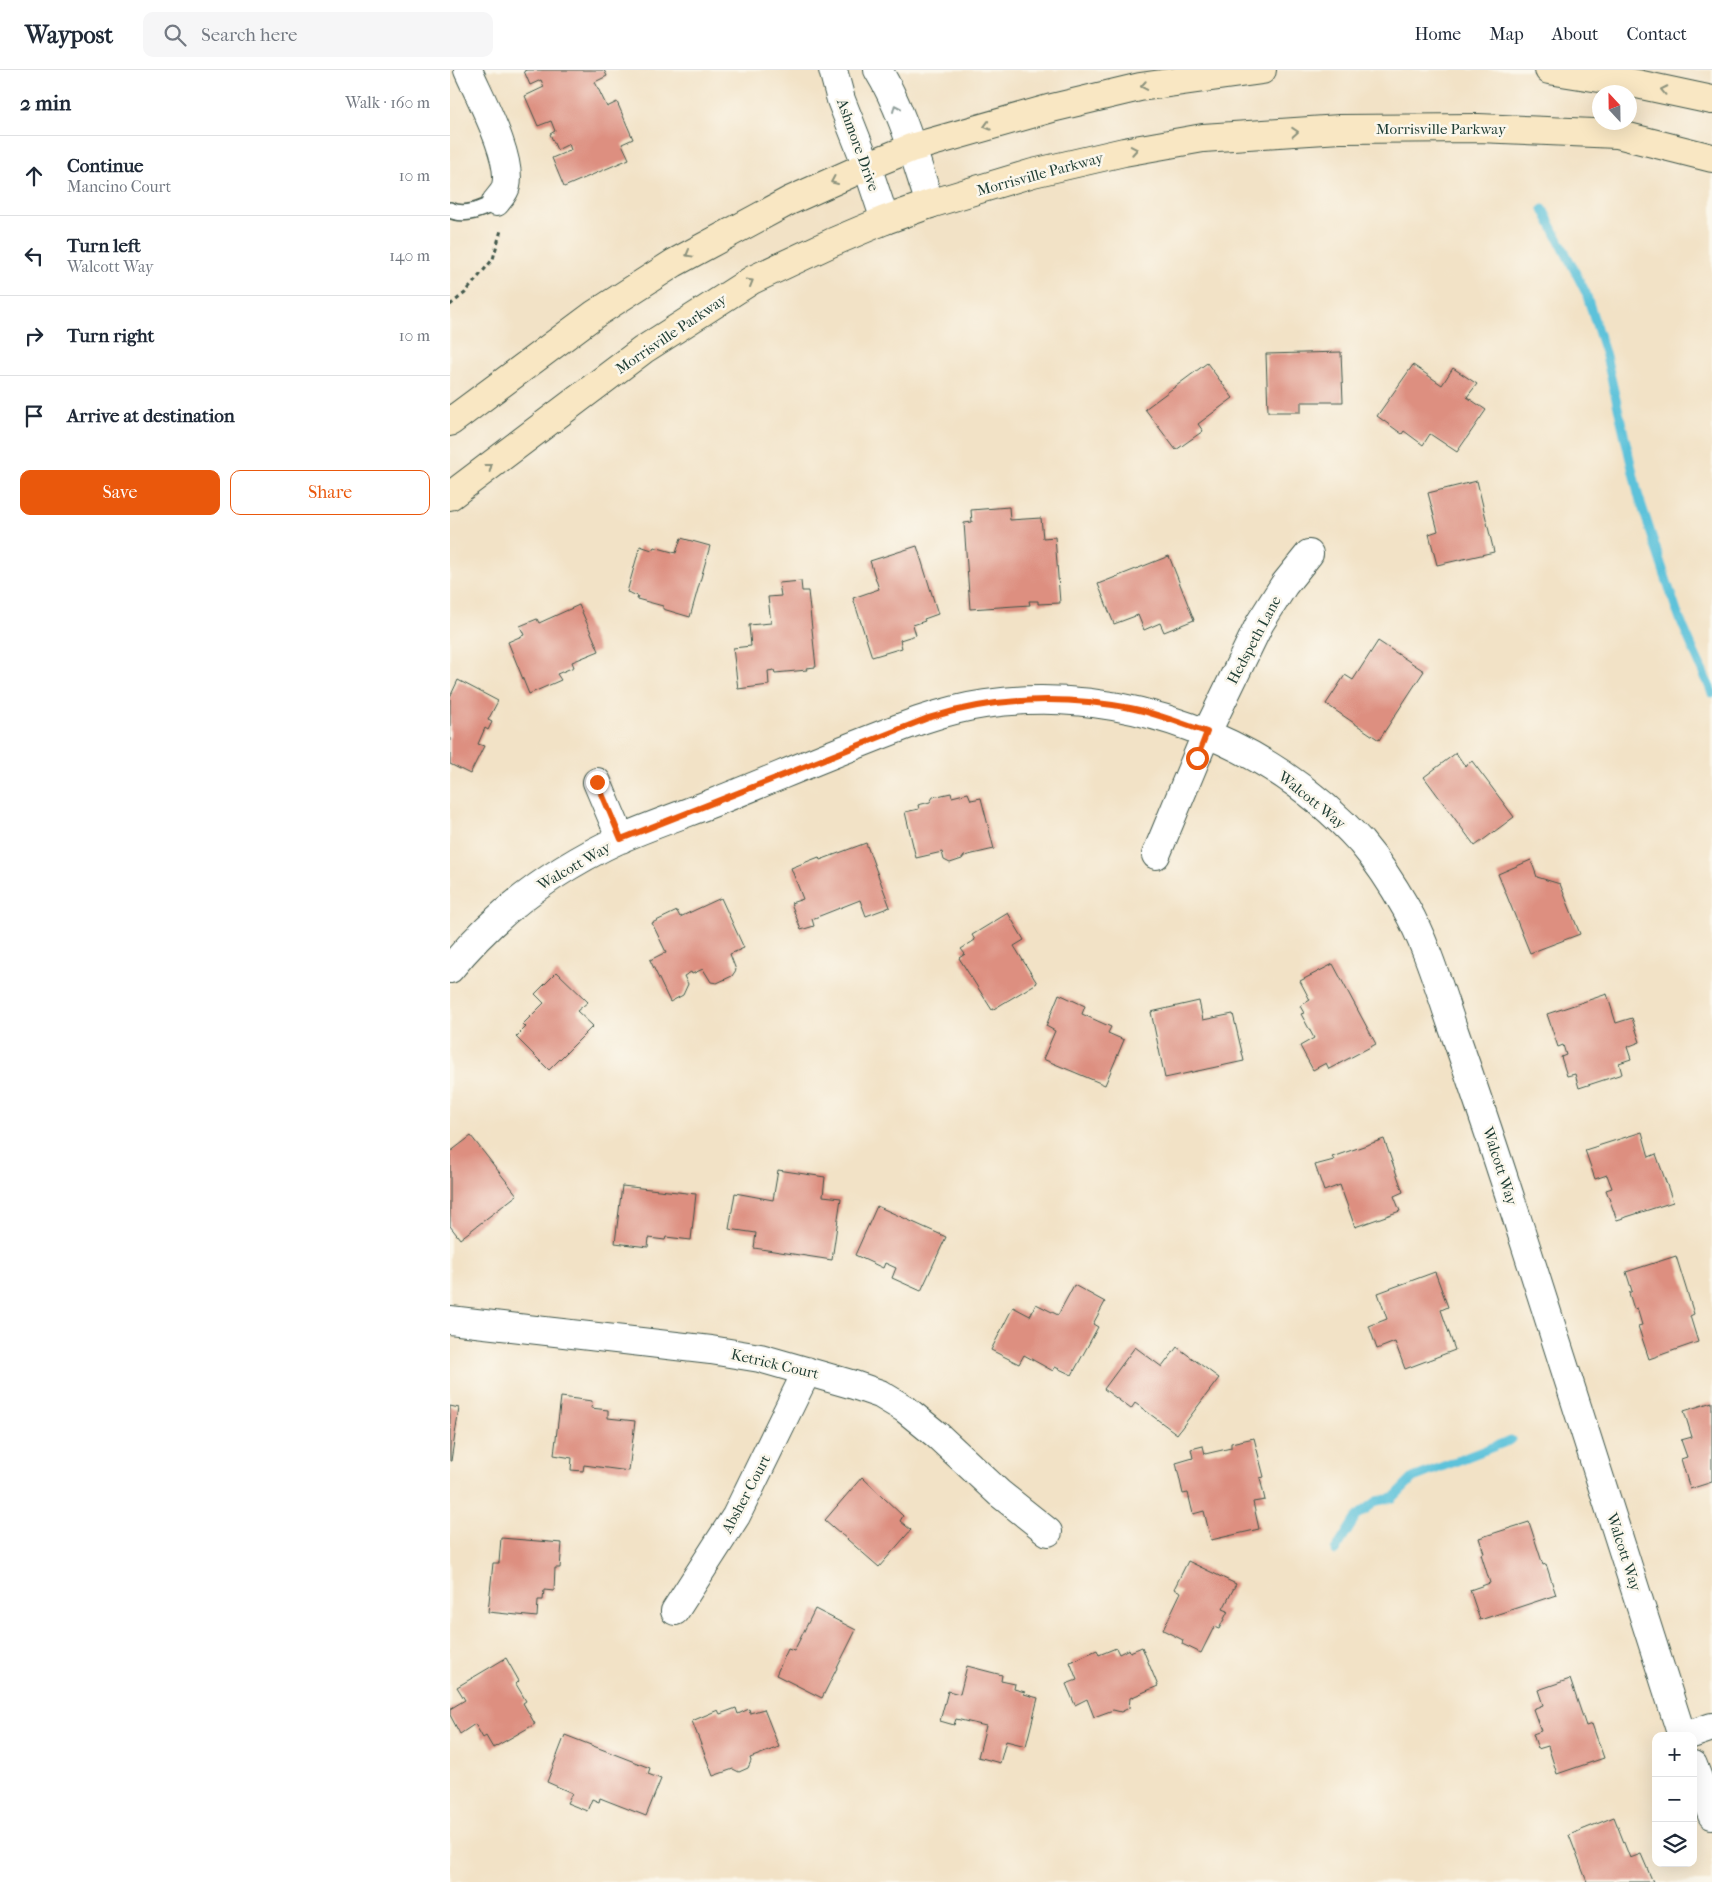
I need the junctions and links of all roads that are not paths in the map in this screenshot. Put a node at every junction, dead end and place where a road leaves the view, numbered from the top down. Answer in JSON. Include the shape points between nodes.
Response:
{"nodes":[{"id":1,"x":468,"y":70,"type":"edge"},
{"id":2,"x":833,"y":70,"type":"edge"},
{"id":3,"x":878,"y":70,"type":"edge"},
{"id":4,"x":1262,"y":70,"type":"edge"},
{"id":5,"x":1549,"y":70,"type":"edge"},
{"id":6,"x":1712,"y":100,"type":"edge"},
{"id":7,"x":912,"y":148,"type":"junction"},
{"id":8,"x":1712,"y":158,"type":"edge"},
{"id":9,"x":867,"y":166,"type":"junction"},
{"id":10,"x":496,"y":202,"type":"joint"},
{"id":11,"x":930,"y":204,"type":"junction"},
{"id":12,"x":450,"y":210,"type":"edge"},
{"id":13,"x":885,"y":220,"type":"junction"},
{"id":14,"x":450,"y":422,"type":"edge"},
{"id":15,"x":450,"y":496,"type":"edge"},
{"id":16,"x":1309,"y":554,"type":"dead end"},
{"id":17,"x":1207,"y":732,"type":"junction"},
{"id":18,"x":597,"y":782,"type":"dead end"},
{"id":19,"x":621,"y":839,"type":"junction"},
{"id":20,"x":1156,"y":855,"type":"dead end"},
{"id":21,"x":450,"y":969,"type":"edge"},
{"id":22,"x":450,"y":1320,"type":"edge"},
{"id":23,"x":807,"y":1371,"type":"junction"},
{"id":24,"x":1048,"y":1532,"type":"dead end"},
{"id":25,"x":675,"y":1611,"type":"dead end"},
{"id":26,"x":1712,"y":1727,"type":"edge"},
{"id":27,"x":1681,"y":1732,"type":"edge"},
{"id":28,"x":1697,"y":1732,"type":"edge"},
{"id":29,"x":1697,"y":1776,"type":"edge"},
{"id":30,"x":1712,"y":1815,"type":"edge"}],
"edges":[{"from":1,"to":10,"type":"street","via":[[505,155],[506,188]]},
{"from":2,"to":9,"type":"street","name":"Ashmore Drive"},
{"from":7,"to":3,"type":"street","one_way":true},
{"from":4,"to":7,"type":"main road","one_way":true,"via":[[1140,87]]},
{"from":6,"to":5,"type":"main road","one_way":true},
{"from":7,"to":9,"type":"main road"},
{"from":7,"to":11,"type":"street"},
{"from":11,"to":8,"type":"main road","name":"Morrisville Parkway","one_way":true,"via":[[1033,173],[1124,152],[1203,138],[1340,129],[1478,128],[1617,134]]},
{"from":9,"to":13,"type":"street","name":"Ashmore Drive"},
{"from":9,"to":14,"type":"main road","one_way":true,"via":[[790,201],[674,263],[595,314]]},
{"from":10,"to":12,"type":"lane","via":[[470,212]]},
{"from":11,"to":13,"type":"main road","name":"Morrisville Parkway"},
{"from":15,"to":13,"type":"main road","name":"Morrisville Parkway","one_way":true,"via":[[643,350],[752,280]]},
{"from":16,"to":17,"type":"street","name":"Hedspeth Lane","via":[[1260,622]]},
{"from":17,"to":19,"type":"street","name":"Walcott Way","via":[[1131,708],[1080,702],[1037,700],[958,708],[858,744]]},
{"from":17,"to":20,"type":"street","name":"Hedspeth Lane"},
{"from":17,"to":27,"type":"street","name":"Walcott Way","via":[[1270,766],[1325,807],[1362,844],[1408,913],[1428,956],[1485,1118]]},
{"from":18,"to":19,"type":"street"},
{"from":19,"to":21,"type":"street","name":"Walcott Way","via":[[551,877],[523,897],[473,942]]},
{"from":22,"to":23,"type":"street","name":"Ketrick Court","via":[[711,1350],[760,1358]]},
{"from":23,"to":24,"type":"street","name":"Ketrick Court","via":[[880,1394],[905,1410]]},
{"from":23,"to":25,"type":"street","name":"Absher Court","via":[[736,1516]]},
{"from":26,"to":28,"type":"street"},
{"from":29,"to":30,"type":"street"}]}
